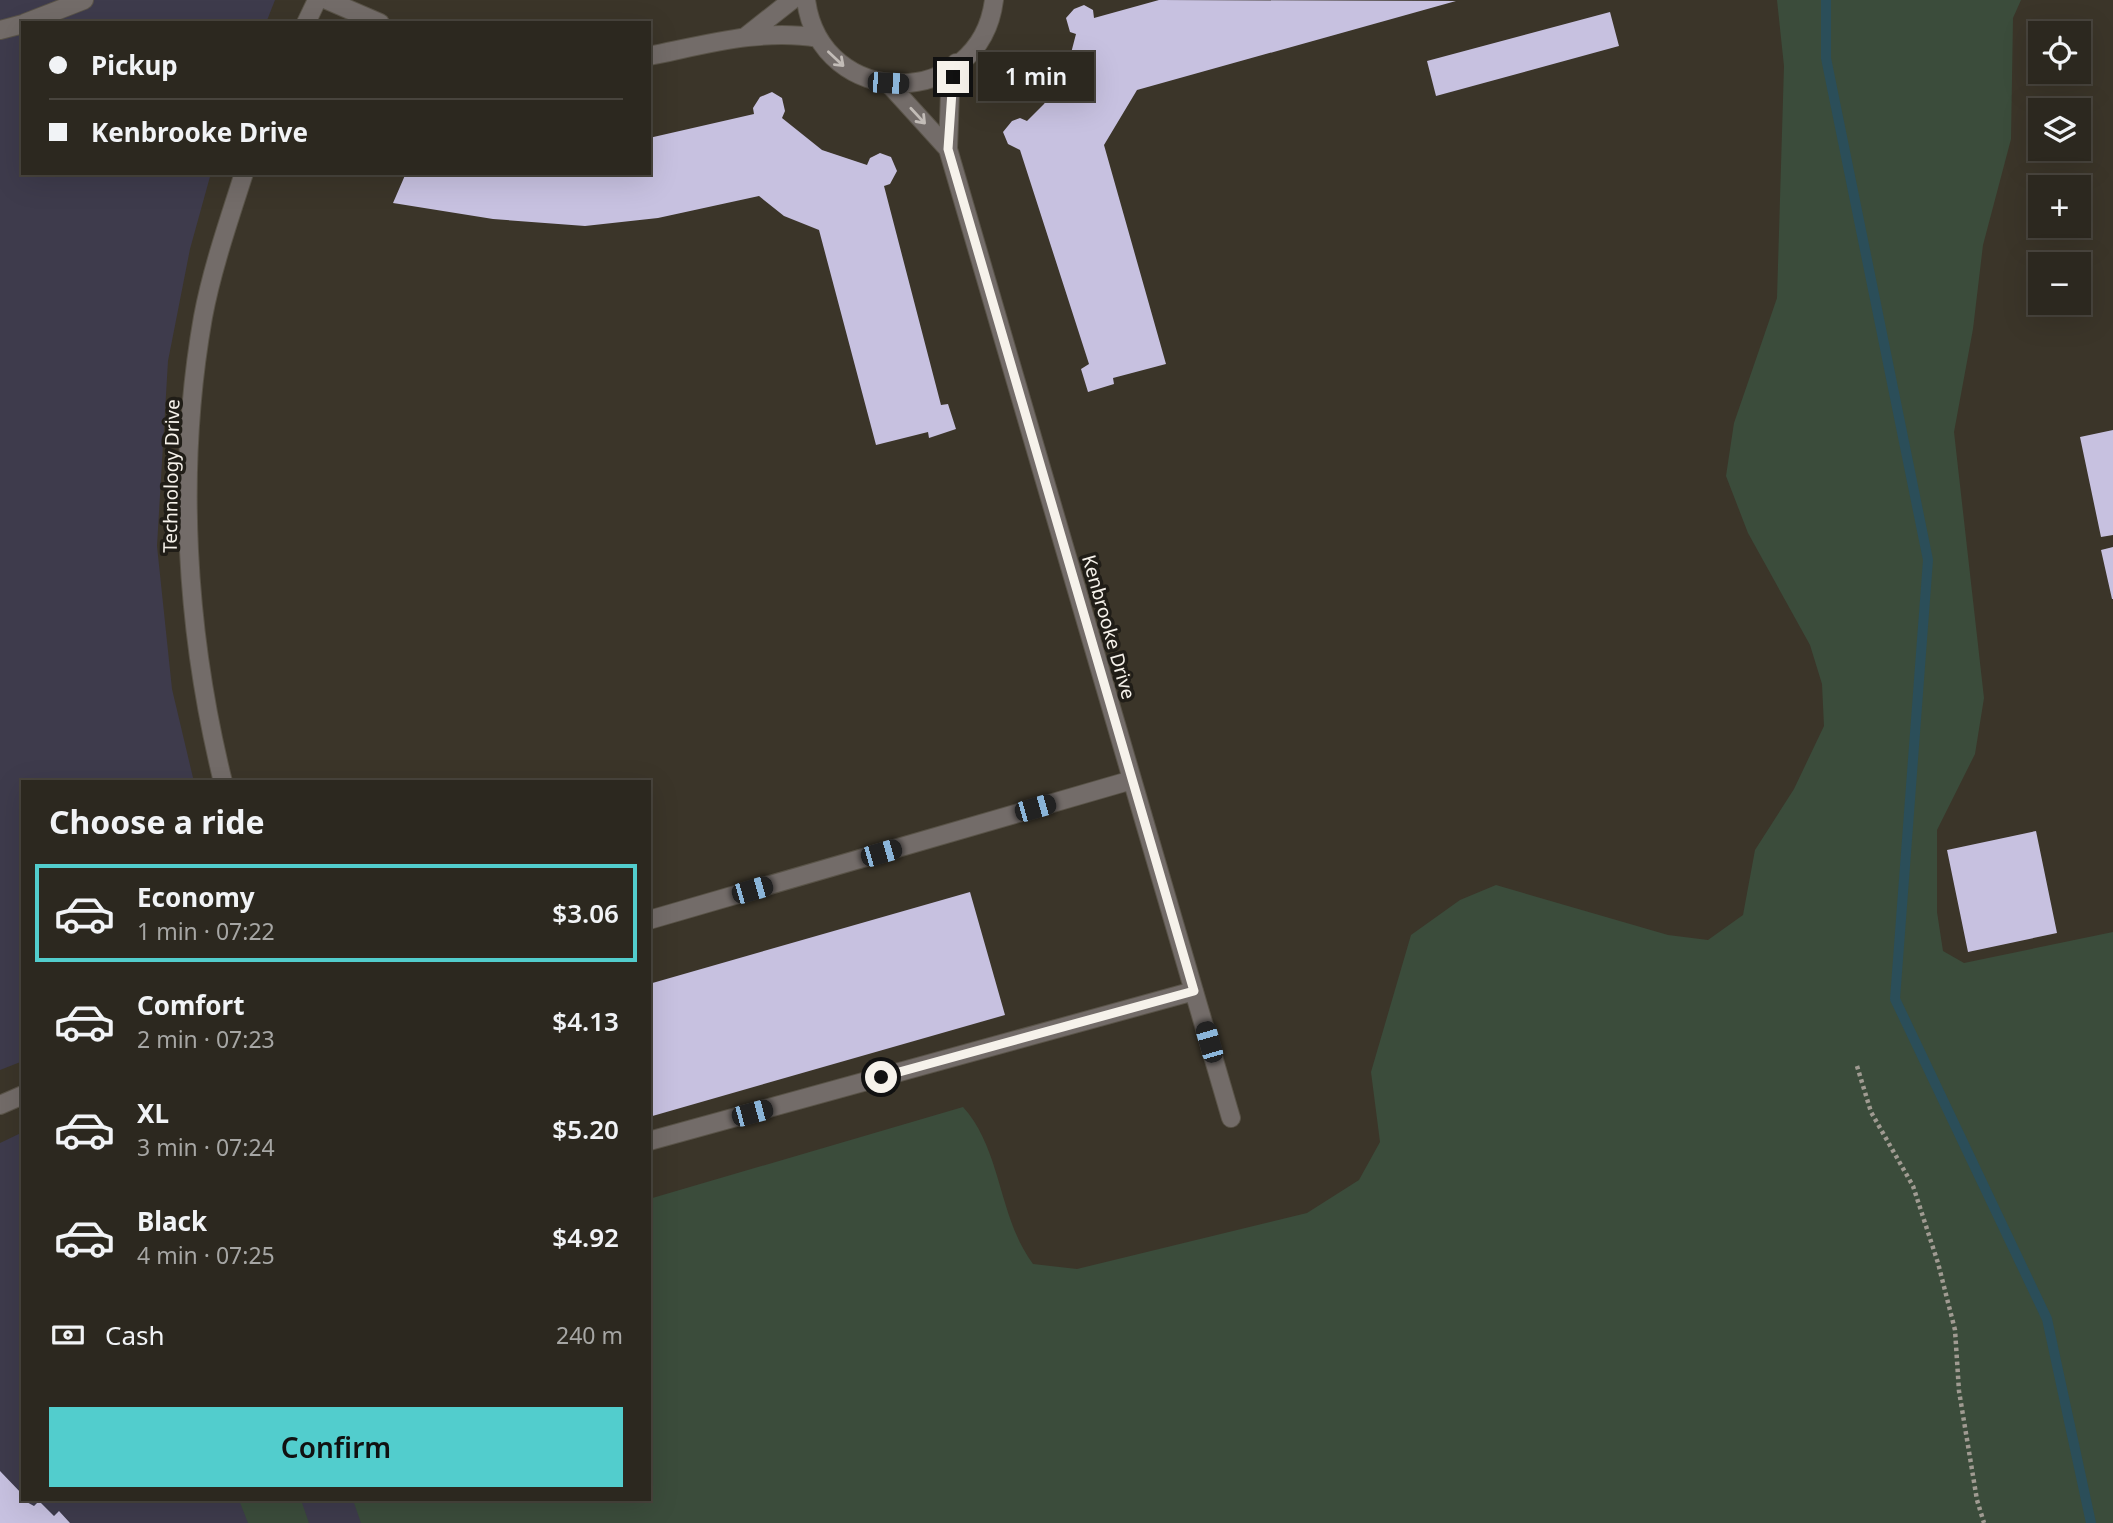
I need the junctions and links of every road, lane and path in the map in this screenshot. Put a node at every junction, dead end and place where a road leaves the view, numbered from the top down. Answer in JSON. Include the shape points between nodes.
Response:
{"nodes":[{"id":1,"x":84,"y":0,"type":"edge"},
{"id":2,"x":317,"y":0,"type":"edge"},
{"id":3,"x":327,"y":0,"type":"edge"},
{"id":4,"x":792,"y":0,"type":"edge"},
{"id":5,"x":806,"y":0,"type":"edge"},
{"id":6,"x":996,"y":1,"type":"edge"},
{"id":7,"x":29,"y":21,"type":"edge"},
{"id":8,"x":307,"y":21,"type":"edge"},
{"id":9,"x":375,"y":21,"type":"edge"},
{"id":10,"x":21,"y":24,"type":"edge"},
{"id":11,"x":0,"y":30,"type":"edge"},
{"id":12,"x":745,"y":37,"type":"junction"},
{"id":13,"x":818,"y":38,"type":"junction"},
{"id":14,"x":651,"y":56,"type":"edge"},
{"id":15,"x":957,"y":63,"type":"junction"},
{"id":16,"x":888,"y":83,"type":"junction"},
{"id":17,"x":948,"y":149,"type":"junction"},
{"id":18,"x":243,"y":175,"type":"edge"},
{"id":19,"x":223,"y":780,"type":"edge"},
{"id":20,"x":1132,"y":780,"type":"junction"},
{"id":21,"x":651,"y":919,"type":"edge"},
{"id":22,"x":1194,"y":991,"type":"junction"},
{"id":23,"x":1857,"y":1066,"type":"dead end"},
{"id":24,"x":21,"y":1096,"type":"edge"},
{"id":25,"x":0,"y":1104,"type":"edge"},
{"id":26,"x":1231,"y":1118,"type":"dead end"},
{"id":27,"x":651,"y":1140,"type":"edge"},
{"id":28,"x":1984,"y":1523,"type":"edge"}],
"edges":[{"from":1,"to":7,"type":"street"},
{"from":2,"to":8,"type":"street"},
{"from":3,"to":9,"type":"street"},
{"from":4,"to":12,"type":"street"},
{"from":5,"to":13,"type":"street"},
{"from":6,"to":15,"type":"street","via":[[974,50]]},
{"from":10,"to":11,"type":"street"},
{"from":12,"to":13,"type":"street","via":[[796,34]]},
{"from":12,"to":14,"type":"street"},
{"from":13,"to":16,"type":"street","one_way":true,"via":[[844,67]]},
{"from":15,"to":16,"type":"street","via":[[929,80]]},
{"from":15,"to":17,"type":"street","name":"Kenbrooke Drive","via":[[950,92]]},
{"from":16,"to":17,"type":"street","name":"Kenbrooke Drive","one_way":true},
{"from":17,"to":20,"type":"street","name":"Kenbrooke Drive"},
{"from":18,"to":19,"type":"street","name":"Technology Drive","via":[[204,316],[192,399],[189,474],[198,666]]},
{"from":20,"to":21,"type":"street"},
{"from":20,"to":22,"type":"street","name":"Kenbrooke Drive"},
{"from":22,"to":26,"type":"street","name":"Kenbrooke Drive"},
{"from":22,"to":27,"type":"street"},
{"from":23,"to":28,"type":"path","via":[[1871,1112],[1913,1186],[1938,1263],[1955,1330],[1959,1391]]},
{"from":24,"to":25,"type":"street"}]}
